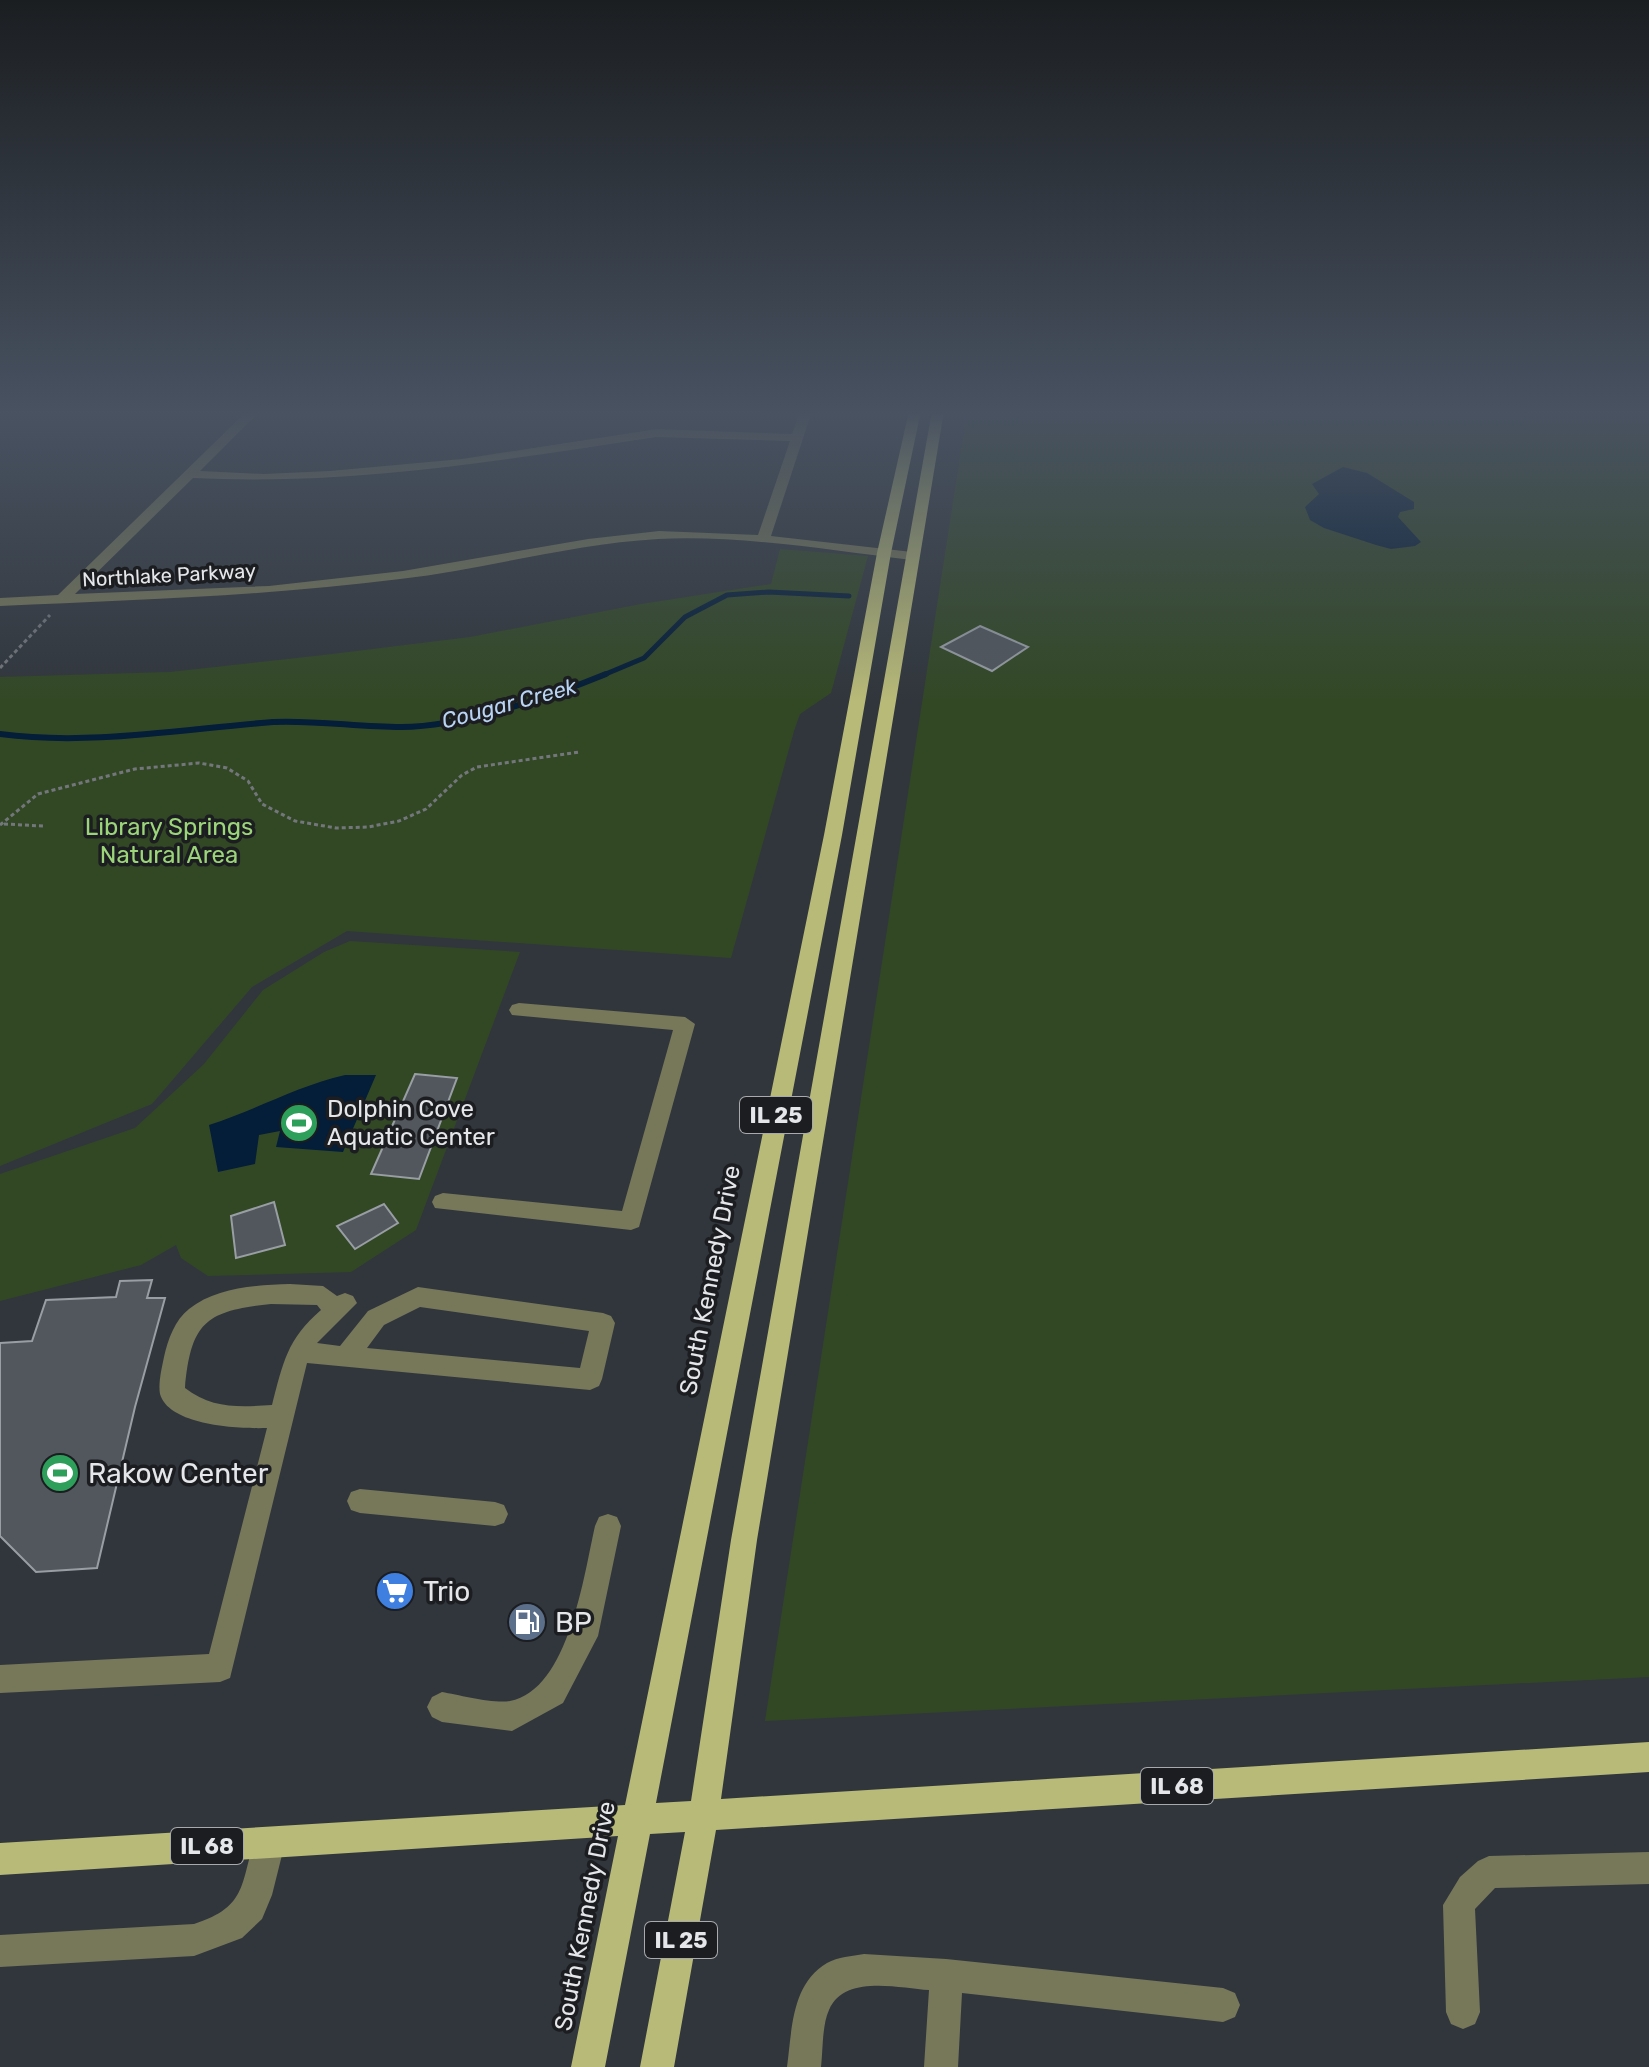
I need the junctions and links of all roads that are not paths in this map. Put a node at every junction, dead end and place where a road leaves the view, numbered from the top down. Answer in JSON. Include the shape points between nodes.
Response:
{"nodes":[{"id":1,"x":156,"y":507,"type":"edge"},
{"id":2,"x":773,"y":507,"type":"edge"},
{"id":3,"x":904,"y":507,"type":"edge"},
{"id":4,"x":911,"y":507,"type":"edge"},
{"id":5,"x":763,"y":539,"type":"junction"},
{"id":6,"x":898,"y":555,"type":"junction"},
{"id":7,"x":61,"y":600,"type":"junction"},
{"id":8,"x":0,"y":602,"type":"edge"},
{"id":9,"x":519,"y":1010,"type":"dead end"},
{"id":10,"x":443,"y":1202,"type":"dead end"},
{"id":11,"x":298,"y":1352,"type":"junction"},
{"id":12,"x":348,"y":1354,"type":"junction"},
{"id":13,"x":280,"y":1416,"type":"junction"},
{"id":14,"x":360,"y":1501,"type":"dead end"},
{"id":15,"x":495,"y":1514,"type":"dead end"},
{"id":16,"x":608,"y":1526,"type":"dead end"},
{"id":17,"x":0,"y":1679,"type":"edge"},
{"id":18,"x":442,"y":1707,"type":"dead end"},
{"id":19,"x":1649,"y":1757,"type":"edge"},
{"id":20,"x":704,"y":1813,"type":"junction"},
{"id":21,"x":638,"y":1818,"type":"junction"},
{"id":22,"x":269,"y":1843,"type":"junction"},
{"id":23,"x":0,"y":1859,"type":"edge"},
{"id":24,"x":1649,"y":1868,"type":"edge"},
{"id":25,"x":0,"y":1951,"type":"edge"},
{"id":26,"x":946,"y":1975,"type":"junction"},
{"id":27,"x":1223,"y":2005,"type":"dead end"},
{"id":28,"x":1463,"y":2012,"type":"dead end"},
{"id":29,"x":588,"y":2067,"type":"edge"},
{"id":30,"x":657,"y":2067,"type":"edge"},
{"id":31,"x":804,"y":2067,"type":"edge"},
{"id":32,"x":941,"y":2067,"type":"edge"}],
"edges":[{"from":1,"to":7,"type":"street"},
{"from":2,"to":5,"type":"street"},
{"from":3,"to":6,"type":"main road","name":"South Kennedy Drive","number":"IL 25"},
{"from":4,"to":6,"type":"main road","name":"South Kennedy Drive","number":"IL 25"},
{"from":5,"to":6,"type":"street","name":"Northlake Parkway"},
{"from":5,"to":7,"type":"street","name":"Northlake Parkway","via":[[635,537],[403,575],[269,590]]},
{"from":6,"to":20,"type":"main road","name":"South Kennedy Drive","number":"IL 25"},
{"from":6,"to":21,"type":"main road","name":"South Kennedy Drive","number":"IL 25","via":[[833,835]]},
{"from":7,"to":8,"type":"street","name":"Northlake Parkway"},
{"from":9,"to":10,"type":"street","via":[[685,1024],[631,1221]]},
{"from":11,"to":12,"type":"street"},
{"from":11,"to":13,"type":"street"},
{"from":11,"to":13,"type":"street","via":[[340,1307],[323,1296],[299,1293],[223,1302],[188,1325],[180,1345],[172,1392],[187,1405],[207,1416]]},
{"from":12,"to":12,"type":"street","via":[[590,1379],[603,1323],[418,1297],[376,1318]]},
{"from":13,"to":17,"type":"street","via":[[220,1668]]},
{"from":14,"to":15,"type":"street"},
{"from":16,"to":18,"type":"street","via":[[584,1636],[553,1693],[512,1716]]},
{"from":19,"to":20,"type":"main road","number":"IL 68"},
{"from":20,"to":21,"type":"main road","number":"IL 68"},
{"from":20,"to":30,"type":"main road","name":"South Kennedy Drive","number":"IL 25"},
{"from":21,"to":22,"type":"main road","number":"IL 68"},
{"from":21,"to":29,"type":"main road","name":"South Kennedy Drive","number":"IL 25"},
{"from":22,"to":23,"type":"main road","number":"IL 68"},
{"from":22,"to":25,"type":"street","via":[[256,1903],[224,1932],[194,1940]]},
{"from":24,"to":28,"type":"street","via":[[1489,1872],[1459,1905]]},
{"from":26,"to":27,"type":"street"},
{"from":26,"to":31,"type":"street","via":[[864,1970],[836,1976],[813,2002]]},
{"from":26,"to":32,"type":"street"}]}
